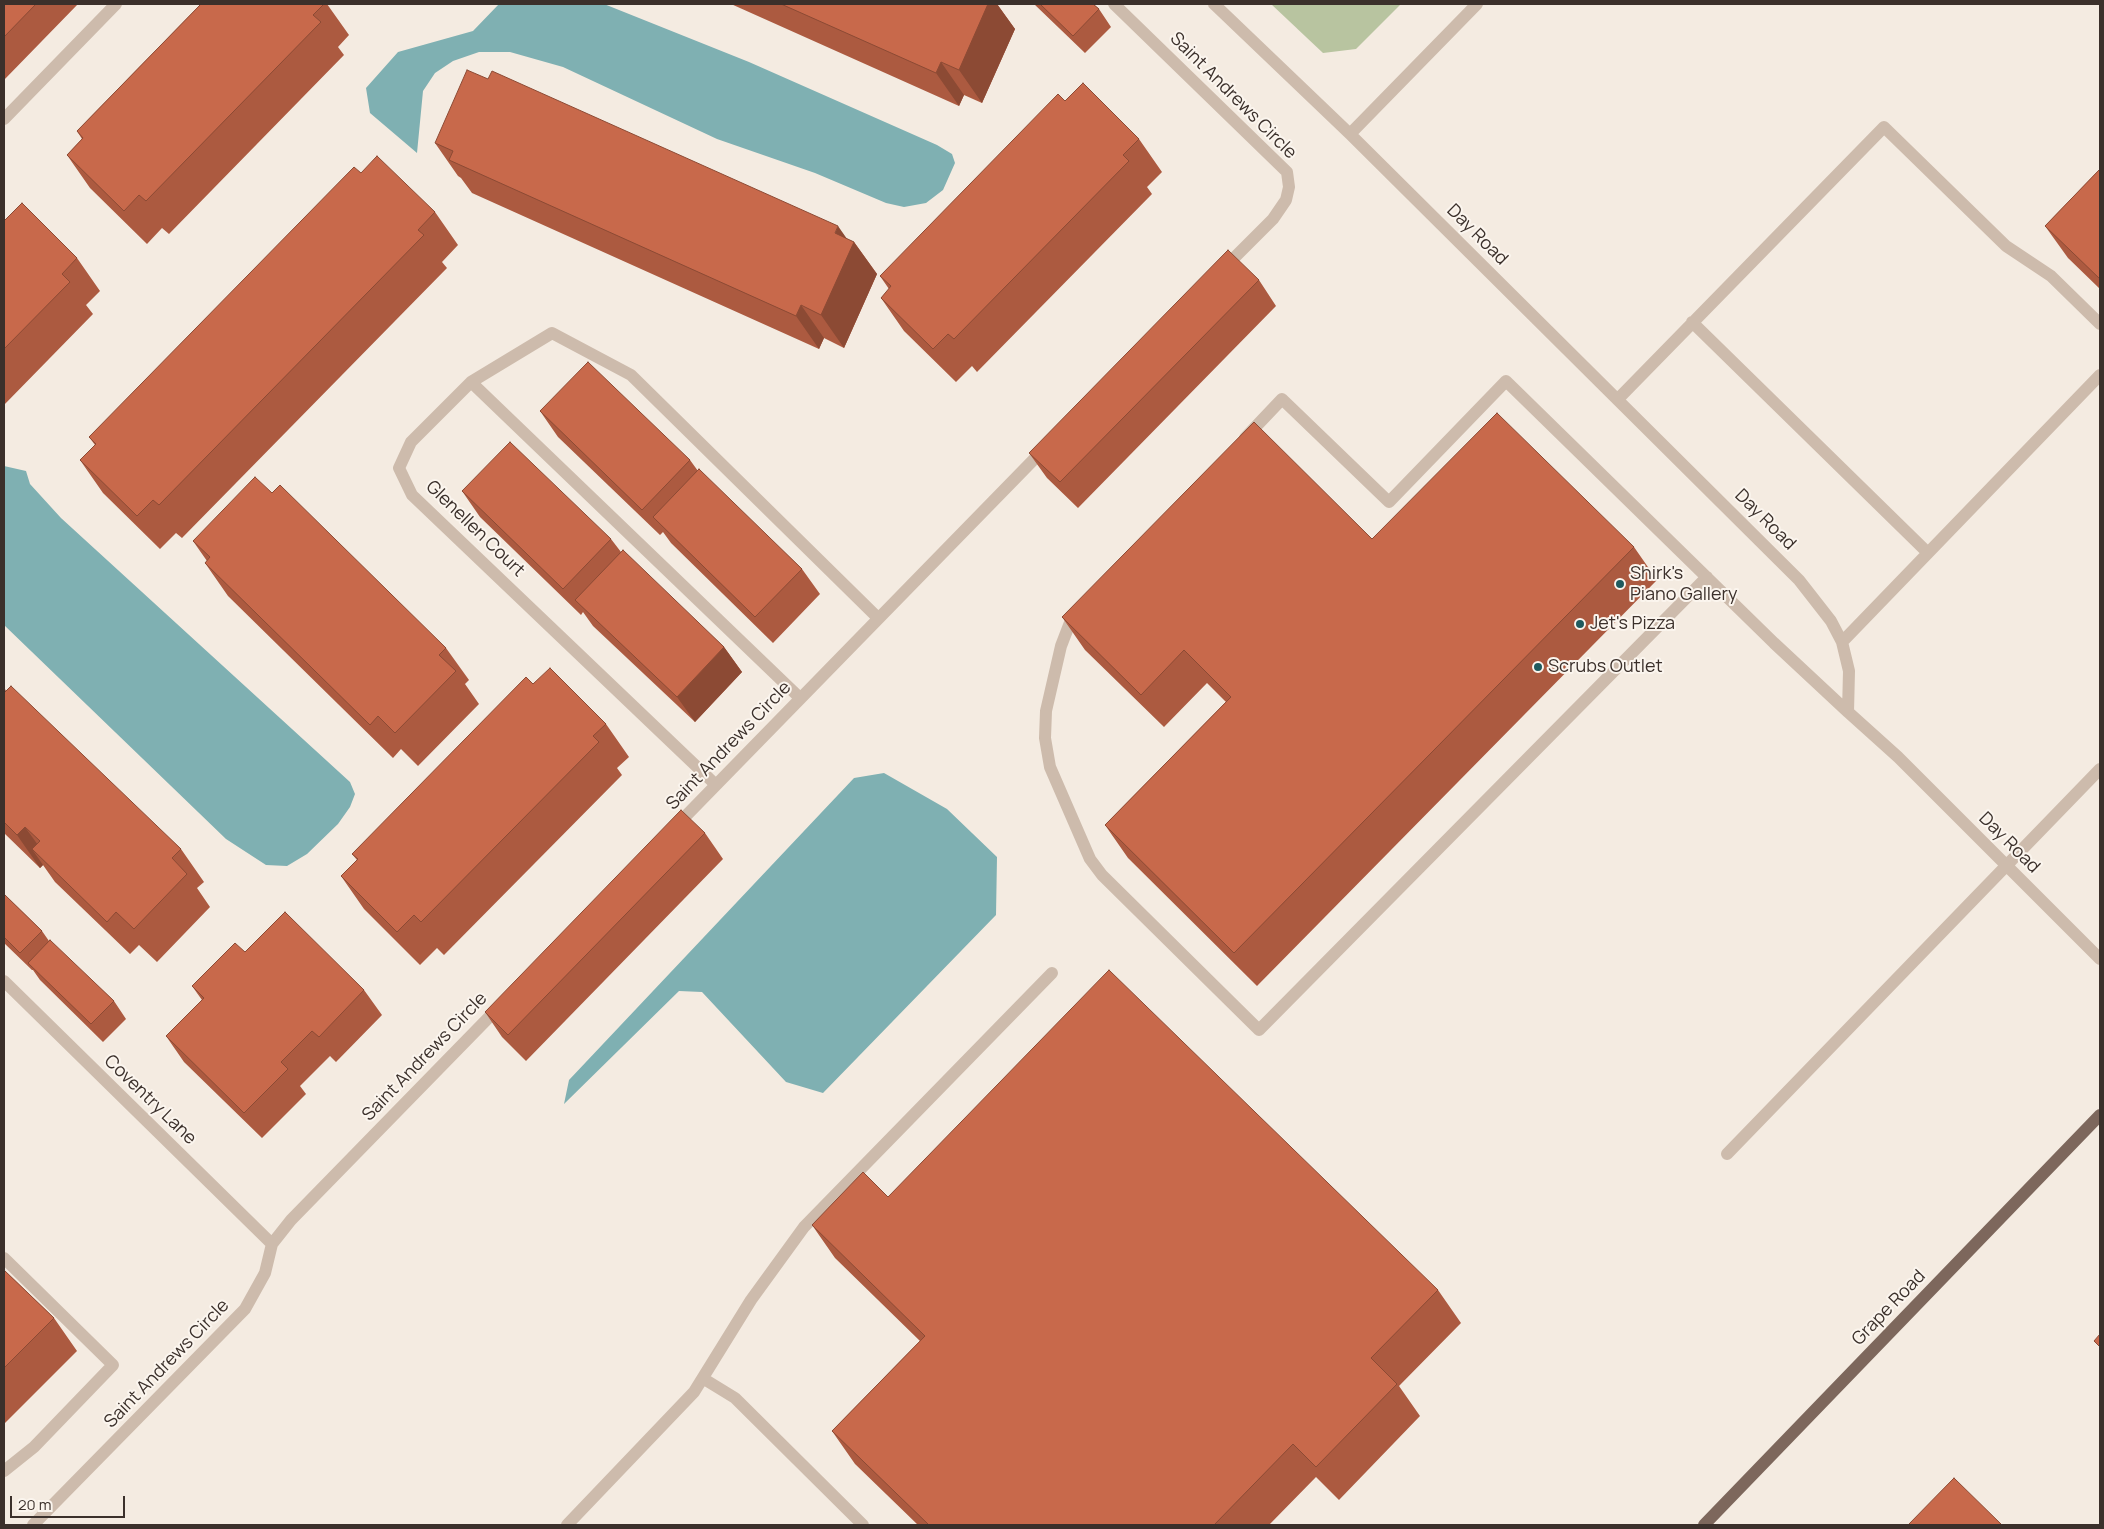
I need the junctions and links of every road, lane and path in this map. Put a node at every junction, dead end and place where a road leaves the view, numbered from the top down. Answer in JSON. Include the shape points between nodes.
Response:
{"nodes":[{"id":1,"x":116,"y":4,"type":"edge"},
{"id":2,"x":1114,"y":4,"type":"edge"},
{"id":3,"x":1214,"y":4,"type":"edge"},
{"id":4,"x":1477,"y":4,"type":"edge"},
{"id":5,"x":4,"y":119,"type":"edge"},
{"id":6,"x":1350,"y":134,"type":"junction"},
{"id":7,"x":1217,"y":275,"type":"edge"},
{"id":8,"x":1692,"y":322,"type":"junction"},
{"id":9,"x":2100,"y":324,"type":"edge"},
{"id":10,"x":2100,"y":375,"type":"edge"},
{"id":11,"x":471,"y":382,"type":"junction"},
{"id":12,"x":1618,"y":399,"type":"junction"},
{"id":13,"x":1058,"y":436,"type":"edge"},
{"id":14,"x":1234,"y":449,"type":"edge"},
{"id":15,"x":1928,"y":553,"type":"junction"},
{"id":16,"x":1706,"y":577,"type":"junction"},
{"id":17,"x":1083,"y":604,"type":"edge"},
{"id":18,"x":878,"y":618,"type":"junction"},
{"id":19,"x":1842,"y":642,"type":"junction"},
{"id":20,"x":800,"y":698,"type":"junction"},
{"id":21,"x":1848,"y":712,"type":"junction"},
{"id":22,"x":2100,"y":769,"type":"edge"},
{"id":23,"x":716,"y":786,"type":"junction"},
{"id":24,"x":667,"y":835,"type":"edge"},
{"id":25,"x":2007,"y":866,"type":"junction"},
{"id":26,"x":2100,"y":959,"type":"edge"},
{"id":27,"x":1052,"y":973,"type":"dead end"},
{"id":28,"x":4,"y":981,"type":"edge"},
{"id":29,"x":506,"y":999,"type":"edge"},
{"id":30,"x":2100,"y":1115,"type":"edge"},
{"id":31,"x":1727,"y":1154,"type":"dead end"},
{"id":32,"x":272,"y":1244,"type":"junction"},
{"id":33,"x":4,"y":1258,"type":"edge"},
{"id":34,"x":704,"y":1380,"type":"junction"},
{"id":35,"x":4,"y":1471,"type":"edge"},
{"id":36,"x":33,"y":1525,"type":"edge"},
{"id":37,"x":566,"y":1525,"type":"edge"},
{"id":38,"x":863,"y":1525,"type":"edge"},
{"id":39,"x":1704,"y":1525,"type":"edge"}],
"edges":[{"from":1,"to":5,"type":"street"},
{"from":2,"to":7,"type":"street","name":"Saint Andrews Circle","via":[[1287,172],[1289,187],[1286,200],[1273,219]]},
{"from":3,"to":6,"type":"street","name":"Day Road"},
{"from":4,"to":6,"type":"street"},
{"from":6,"to":12,"type":"street","name":"Day Road"},
{"from":8,"to":9,"type":"street","via":[[1884,127],[2006,246],[2051,276]]},
{"from":8,"to":12,"type":"street"},
{"from":8,"to":15,"type":"street"},
{"from":10,"to":15,"type":"street"},
{"from":11,"to":18,"type":"street","name":"Glenellen Court","via":[[552,333],[631,375]]},
{"from":11,"to":20,"type":"street"},
{"from":11,"to":23,"type":"street","name":"Glenellen Court","via":[[411,442],[399,468],[412,495]]},
{"from":12,"to":19,"type":"street","name":"Day Road","via":[[1799,580],[1831,621]]},
{"from":13,"to":18,"type":"street","name":"Saint Andrews Circle"},
{"from":14,"to":16,"type":"street","via":[[1282,399],[1389,502],[1506,381]]},
{"from":15,"to":19,"type":"street"},
{"from":16,"to":17,"type":"street","via":[[1258,1030],[1090,860],[1050,767],[1045,738],[1046,711],[1061,646],[1071,620]]},
{"from":16,"to":21,"type":"street"},
{"from":18,"to":20,"type":"street","name":"Saint Andrews Circle"},
{"from":19,"to":21,"type":"street","name":"Day Road","via":[[1849,671]]},
{"from":20,"to":23,"type":"street","name":"Saint Andrews Circle"},
{"from":21,"to":25,"type":"street","name":"Day Road"},
{"from":22,"to":25,"type":"street"},
{"from":23,"to":24,"type":"street","name":"Saint Andrews Circle"},
{"from":25,"to":26,"type":"street","name":"Day Road"},
{"from":25,"to":31,"type":"street"},
{"from":27,"to":34,"type":"street","via":[[804,1227],[751,1300]]},
{"from":28,"to":32,"type":"street","name":"Coventry Lane"},
{"from":29,"to":32,"type":"street","name":"Saint Andrews Circle","via":[[291,1220]]},
{"from":30,"to":39,"type":"main road","name":"Grape Road"},
{"from":32,"to":36,"type":"street","name":"Saint Andrews Circle","via":[[265,1273],[245,1309]]},
{"from":33,"to":35,"type":"street","via":[[113,1366],[34,1447]]},
{"from":34,"to":37,"type":"street","via":[[680,1409]]},
{"from":34,"to":38,"type":"street","via":[[735,1398]]}]}
